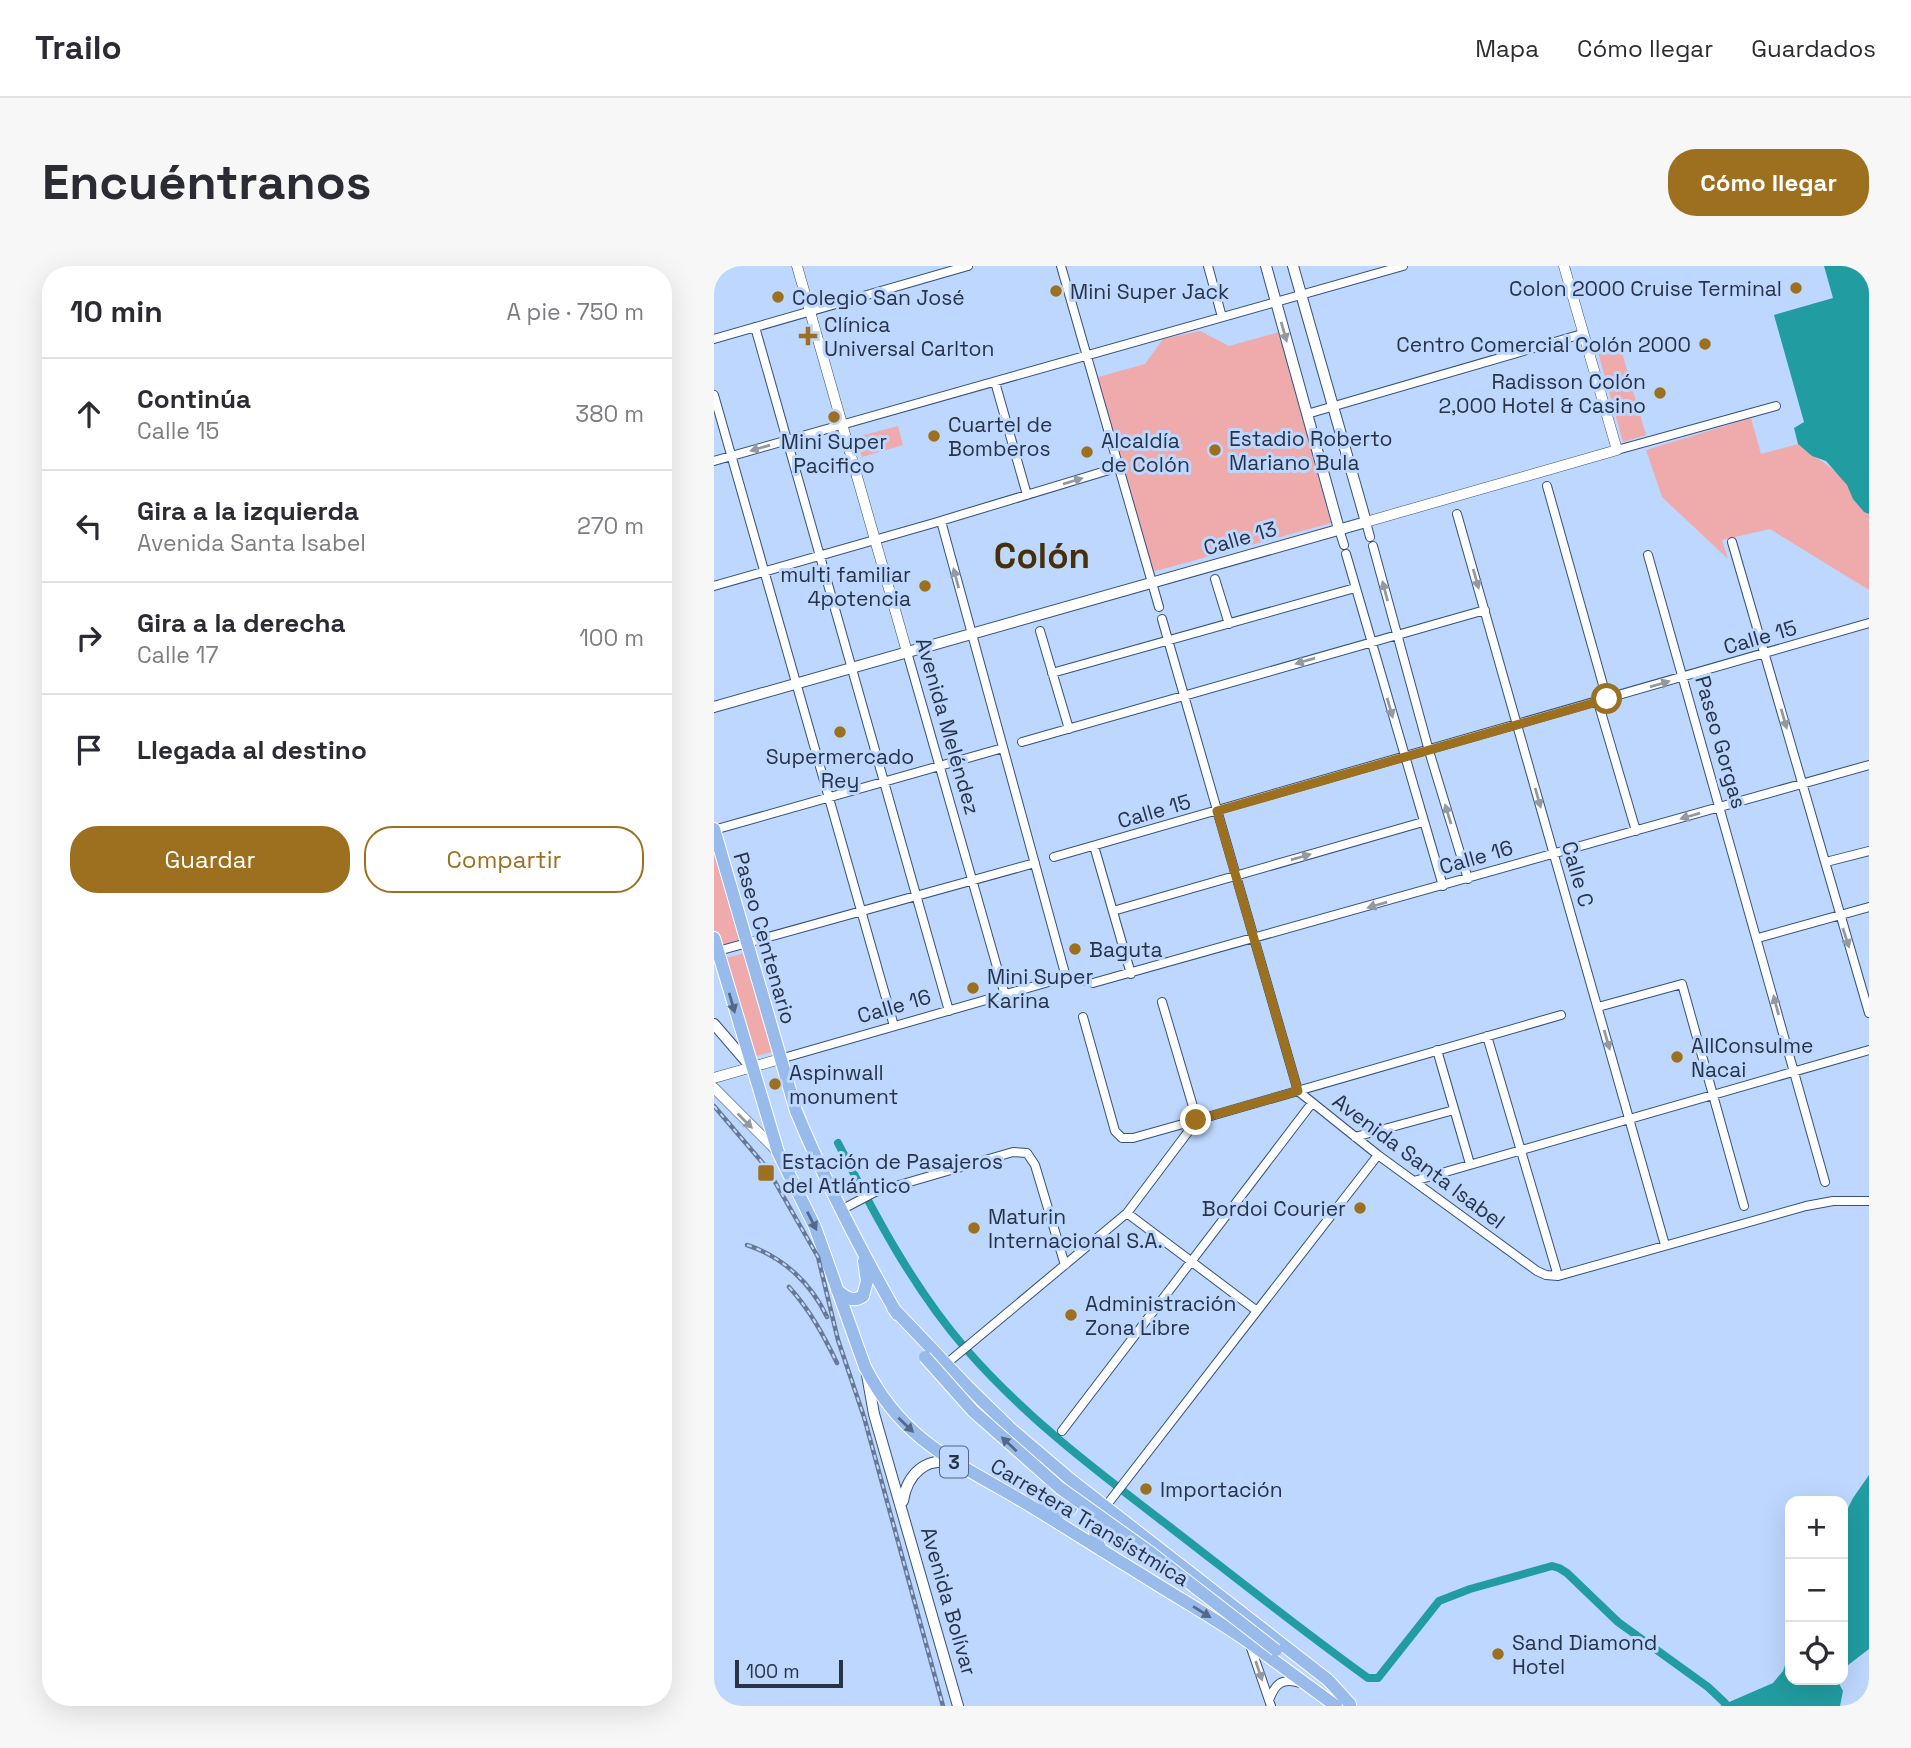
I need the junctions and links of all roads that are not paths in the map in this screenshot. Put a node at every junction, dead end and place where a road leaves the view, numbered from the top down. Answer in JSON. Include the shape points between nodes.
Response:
{"nodes":[{"id":1,"x":797,"y":266,"type":"edge"},
{"id":2,"x":968,"y":266,"type":"edge"},
{"id":3,"x":1061,"y":266,"type":"edge"},
{"id":4,"x":1208,"y":266,"type":"edge"},
{"id":5,"x":1266,"y":266,"type":"edge"},
{"id":6,"x":1293,"y":266,"type":"edge"},
{"id":7,"x":1403,"y":266,"type":"edge"},
{"id":8,"x":1563,"y":266,"type":"edge"},
{"id":9,"x":1301,"y":295,"type":"junction"},
{"id":10,"x":1276,"y":302,"type":"junction"},
{"id":11,"x":810,"y":312,"type":"junction"},
{"id":12,"x":1222,"y":317,"type":"junction"},
{"id":13,"x":755,"y":327,"type":"junction"},
{"id":14,"x":1582,"y":334,"type":"junction"},
{"id":15,"x":714,"y":339,"type":"edge"},
{"id":16,"x":1087,"y":356,"type":"junction"},
{"id":17,"x":995,"y":382,"type":"junction"},
{"id":18,"x":714,"y":395,"type":"edge"},
{"id":19,"x":1776,"y":406,"type":"dead end"},
{"id":20,"x":1333,"y":407,"type":"junction"},
{"id":21,"x":1307,"y":414,"type":"junction"},
{"id":22,"x":842,"y":425,"type":"junction"},
{"id":23,"x":788,"y":440,"type":"junction"},
{"id":24,"x":1617,"y":450,"type":"junction"},
{"id":25,"x":732,"y":456,"type":"junction"},
{"id":26,"x":714,"y":461,"type":"edge"},
{"id":27,"x":1119,"y":467,"type":"junction"},
{"id":28,"x":1545,"y":479,"type":"junction"},
{"id":29,"x":1027,"y":495,"type":"junction"},
{"id":30,"x":1454,"y":505,"type":"junction"},
{"id":31,"x":941,"y":522,"type":"junction"},
{"id":32,"x":1366,"y":522,"type":"junction"},
{"id":33,"x":1339,"y":529,"type":"junction"},
{"id":34,"x":875,"y":540,"type":"junction"},
{"id":35,"x":1732,"y":542,"type":"dead end"},
{"id":36,"x":1648,"y":555,"type":"dead end"},
{"id":37,"x":820,"y":556,"type":"junction"},
{"id":38,"x":765,"y":572,"type":"junction"},
{"id":39,"x":1215,"y":579,"type":"dead end"},
{"id":40,"x":1152,"y":583,"type":"junction"},
{"id":41,"x":714,"y":586,"type":"edge"},
{"id":42,"x":1355,"y":588,"type":"junction"},
{"id":43,"x":1159,"y":607,"type":"dead end"},
{"id":44,"x":1485,"y":610,"type":"junction"},
{"id":45,"x":1162,"y":619,"type":"dead end"},
{"id":46,"x":1869,"y":623,"type":"edge"},
{"id":47,"x":1229,"y":624,"type":"junction"},
{"id":48,"x":1040,"y":631,"type":"dead end"},
{"id":49,"x":972,"y":634,"type":"junction"},
{"id":50,"x":1396,"y":636,"type":"junction"},
{"id":51,"x":1169,"y":641,"type":"junction"},
{"id":52,"x":1370,"y":642,"type":"junction"},
{"id":53,"x":907,"y":652,"type":"junction"},
{"id":54,"x":1765,"y":653,"type":"junction"},
{"id":55,"x":852,"y":668,"type":"junction"},
{"id":56,"x":1052,"y":673,"type":"junction"},
{"id":57,"x":1683,"y":677,"type":"junction"},
{"id":58,"x":796,"y":683,"type":"junction"},
{"id":59,"x":1184,"y":696,"type":"junction"},
{"id":60,"x":1602,"y":700,"type":"junction"},
{"id":61,"x":714,"y":707,"type":"edge"},
{"id":62,"x":1518,"y":725,"type":"junction"},
{"id":63,"x":1069,"y":729,"type":"junction"},
{"id":64,"x":1022,"y":742,"type":"dead end"},
{"id":65,"x":1003,"y":748,"type":"junction"},
{"id":66,"x":1429,"y":751,"type":"junction"},
{"id":67,"x":1404,"y":757,"type":"junction"},
{"id":68,"x":1869,"y":765,"type":"edge"},
{"id":69,"x":939,"y":766,"type":"junction"},
{"id":70,"x":884,"y":782,"type":"junction"},
{"id":71,"x":1803,"y":784,"type":"junction"},
{"id":72,"x":829,"y":797,"type":"junction"},
{"id":73,"x":1719,"y":808,"type":"junction"},
{"id":74,"x":1217,"y":811,"type":"junction"},
{"id":75,"x":1423,"y":822,"type":"junction"},
{"id":76,"x":714,"y":830,"type":"edge"},
{"id":77,"x":1636,"y":831,"type":"junction"},
{"id":78,"x":1094,"y":846,"type":"junction"},
{"id":79,"x":1869,"y":851,"type":"edge"},
{"id":80,"x":1554,"y":855,"type":"junction"},
{"id":81,"x":1054,"y":857,"type":"dead end"},
{"id":82,"x":1826,"y":862,"type":"junction"},
{"id":83,"x":1035,"y":863,"type":"junction"},
{"id":84,"x":1236,"y":876,"type":"junction"},
{"id":85,"x":1468,"y":879,"type":"junction"},
{"id":86,"x":972,"y":881,"type":"junction"},
{"id":87,"x":1443,"y":886,"type":"junction"},
{"id":88,"x":916,"y":895,"type":"junction"},
{"id":89,"x":1869,"y":907,"type":"edge"},
{"id":90,"x":861,"y":910,"type":"junction"},
{"id":91,"x":1113,"y":911,"type":"junction"},
{"id":92,"x":1839,"y":915,"type":"junction"},
{"id":93,"x":1758,"y":938,"type":"junction"},
{"id":94,"x":1254,"y":940,"type":"junction"},
{"id":95,"x":747,"y":943,"type":"junction"},
{"id":96,"x":716,"y":952,"type":"edge"},
{"id":97,"x":1131,"y":974,"type":"junction"},
{"id":98,"x":1066,"y":977,"type":"junction"},
{"id":99,"x":1864,"y":979,"type":"edge"},
{"id":100,"x":1005,"y":995,"type":"junction"},
{"id":101,"x":1162,"y":1002,"type":"dead end"},
{"id":102,"x":1598,"y":1007,"type":"junction"},
{"id":103,"x":949,"y":1011,"type":"junction"},
{"id":104,"x":1869,"y":1013,"type":"edge"},
{"id":105,"x":1561,"y":1015,"type":"dead end"},
{"id":106,"x":1083,"y":1017,"type":"dead end"},
{"id":107,"x":714,"y":1024,"type":"edge"},
{"id":108,"x":894,"y":1026,"type":"junction"},
{"id":109,"x":1488,"y":1036,"type":"junction"},
{"id":110,"x":1869,"y":1049,"type":"edge"},
{"id":111,"x":1437,"y":1050,"type":"junction"},
{"id":112,"x":780,"y":1059,"type":"junction"},
{"id":113,"x":751,"y":1067,"type":"junction"},
{"id":114,"x":1794,"y":1071,"type":"junction"},
{"id":115,"x":714,"y":1078,"type":"edge"},
{"id":116,"x":714,"y":1088,"type":"edge"},
{"id":117,"x":1298,"y":1091,"type":"junction"},
{"id":118,"x":1713,"y":1095,"type":"junction"},
{"id":119,"x":1312,"y":1102,"type":"junction"},
{"id":120,"x":1454,"y":1110,"type":"junction"},
{"id":121,"x":1629,"y":1119,"type":"junction"},
{"id":122,"x":1196,"y":1120,"type":"junction"},
{"id":123,"x":1355,"y":1137,"type":"junction"},
{"id":124,"x":1521,"y":1150,"type":"junction"},
{"id":125,"x":778,"y":1152,"type":"junction"},
{"id":126,"x":1377,"y":1154,"type":"junction"},
{"id":127,"x":1470,"y":1164,"type":"junction"},
{"id":128,"x":1414,"y":1181,"type":"junction"},
{"id":129,"x":1825,"y":1182,"type":"dead end"},
{"id":130,"x":1869,"y":1201,"type":"edge"},
{"id":131,"x":846,"y":1206,"type":"junction"},
{"id":132,"x":1744,"y":1206,"type":"dead end"},
{"id":133,"x":1127,"y":1213,"type":"junction"},
{"id":134,"x":1665,"y":1245,"type":"junction"},
{"id":135,"x":862,"y":1250,"type":"junction"},
{"id":136,"x":1191,"y":1261,"type":"junction"},
{"id":137,"x":1065,"y":1265,"type":"junction"},
{"id":138,"x":1558,"y":1276,"type":"junction"},
{"id":139,"x":837,"y":1289,"type":"junction"},
{"id":140,"x":893,"y":1308,"type":"junction"},
{"id":141,"x":1257,"y":1311,"type":"junction"},
{"id":142,"x":951,"y":1361,"type":"junction"},
{"id":143,"x":865,"y":1367,"type":"junction"},
{"id":144,"x":1062,"y":1431,"type":"dead end"},
{"id":145,"x":960,"y":1466,"type":"junction"},
{"id":146,"x":1071,"y":1480,"type":"junction"},
{"id":147,"x":1027,"y":1505,"type":"junction"},
{"id":148,"x":1106,"y":1506,"type":"junction"},
{"id":149,"x":902,"y":1507,"type":"junction"},
{"id":150,"x":1102,"y":1551,"type":"junction"},
{"id":151,"x":1249,"y":1642,"type":"junction"},
{"id":152,"x":1311,"y":1689,"type":"junction"},
{"id":153,"x":1270,"y":1703,"type":"edge"},
{"id":154,"x":1352,"y":1705,"type":"edge"},
{"id":155,"x":958,"y":1706,"type":"edge"},
{"id":156,"x":1336,"y":1706,"type":"edge"}],
"edges":[{"from":1,"to":11,"type":"street","name":"Avenida Meléndez"},
{"from":2,"to":11,"type":"street"},
{"from":3,"to":16,"type":"street"},
{"from":4,"to":12,"type":"street"},
{"from":5,"to":10,"type":"main road"},
{"from":6,"to":9,"type":"main road"},
{"from":7,"to":9,"type":"street"},
{"from":8,"to":14,"type":"street"},
{"from":9,"to":10,"type":"street"},
{"from":9,"to":20,"type":"main road"},
{"from":10,"to":12,"type":"street"},
{"from":10,"to":21,"type":"main road","one_way":true},
{"from":11,"to":13,"type":"street"},
{"from":11,"to":22,"type":"street","name":"Avenida Meléndez"},
{"from":12,"to":16,"type":"street"},
{"from":13,"to":15,"type":"street"},
{"from":13,"to":23,"type":"street"},
{"from":14,"to":20,"type":"street"},
{"from":14,"to":24,"type":"street"},
{"from":16,"to":17,"type":"street"},
{"from":16,"to":27,"type":"street"},
{"from":17,"to":22,"type":"street"},
{"from":17,"to":29,"type":"street"},
{"from":18,"to":25,"type":"street"},
{"from":19,"to":24,"type":"street","name":"Calle 13"},
{"from":20,"to":21,"type":"street"},
{"from":20,"to":32,"type":"main road"},
{"from":21,"to":33,"type":"main road"},
{"from":22,"to":23,"type":"street"},
{"from":22,"to":34,"type":"street","name":"Avenida Meléndez"},
{"from":23,"to":25,"type":"street","one_way":true},
{"from":23,"to":37,"type":"street"},
{"from":24,"to":28,"type":"street","name":"Calle 13"},
{"from":25,"to":26,"type":"street"},
{"from":25,"to":38,"type":"street"},
{"from":29,"to":27,"type":"street","one_way":true},
{"from":27,"to":40,"type":"street"},
{"from":28,"to":30,"type":"street","name":"Calle 13"},
{"from":28,"to":60,"type":"street"},
{"from":29,"to":31,"type":"street"},
{"from":30,"to":32,"type":"street","name":"Calle 13"},
{"from":30,"to":44,"type":"street","name":"Calle C","one_way":true},
{"from":31,"to":34,"type":"street"},
{"from":49,"to":31,"type":"street","one_way":true},
{"from":32,"to":33,"type":"main road","name":"Calle 13"},
{"from":50,"to":32,"type":"street","one_way":true},
{"from":33,"to":40,"type":"main road","name":"Calle 13"},
{"from":33,"to":42,"type":"street"},
{"from":34,"to":37,"type":"street"},
{"from":34,"to":53,"type":"street","name":"Avenida Meléndez"},
{"from":35,"to":54,"type":"street"},
{"from":36,"to":57,"type":"street","name":"Paseo Gorgas"},
{"from":37,"to":38,"type":"street"},
{"from":37,"to":55,"type":"street"},
{"from":38,"to":41,"type":"street"},
{"from":38,"to":58,"type":"street"},
{"from":39,"to":47,"type":"street"},
{"from":40,"to":43,"type":"street"},
{"from":40,"to":49,"type":"main road","name":"Calle 13"},
{"from":42,"to":47,"type":"street"},
{"from":42,"to":52,"type":"street"},
{"from":44,"to":50,"type":"street"},
{"from":44,"to":62,"type":"street","name":"Calle C"},
{"from":45,"to":51,"type":"street"},
{"from":46,"to":54,"type":"street","name":"Calle 15"},
{"from":47,"to":51,"type":"street"},
{"from":48,"to":56,"type":"street"},
{"from":49,"to":53,"type":"main road","name":"Calle 13"},
{"from":49,"to":65,"type":"street"},
{"from":50,"to":52,"type":"street"},
{"from":50,"to":66,"type":"street"},
{"from":51,"to":56,"type":"street"},
{"from":51,"to":59,"type":"street"},
{"from":52,"to":59,"type":"street","one_way":true},
{"from":52,"to":67,"type":"street","one_way":true},
{"from":53,"to":55,"type":"main road","name":"Calle 13"},
{"from":53,"to":69,"type":"street","name":"Avenida Meléndez"},
{"from":54,"to":57,"type":"street","name":"Calle 15"},
{"from":54,"to":71,"type":"street","one_way":true},
{"from":55,"to":58,"type":"main road","name":"Calle 13"},
{"from":55,"to":70,"type":"street"},
{"from":56,"to":63,"type":"street"},
{"from":60,"to":57,"type":"street","name":"Calle 15","one_way":true},
{"from":57,"to":73,"type":"street","name":"Paseo Gorgas"},
{"from":58,"to":61,"type":"main road","name":"Calle 13"},
{"from":58,"to":72,"type":"street"},
{"from":59,"to":63,"type":"street"},
{"from":59,"to":74,"type":"street"},
{"from":60,"to":62,"type":"street","name":"Calle 15"},
{"from":60,"to":77,"type":"street"},
{"from":62,"to":66,"type":"street","name":"Calle 15"},
{"from":62,"to":80,"type":"street","name":"Calle C","one_way":true},
{"from":63,"to":64,"type":"street"},
{"from":65,"to":69,"type":"street"},
{"from":65,"to":83,"type":"street"},
{"from":66,"to":67,"type":"street","name":"Calle 15"},
{"from":85,"to":66,"type":"street","one_way":true},
{"from":67,"to":74,"type":"street","name":"Calle 15"},
{"from":67,"to":75,"type":"street"},
{"from":68,"to":71,"type":"street","name":"Calle 16"},
{"from":69,"to":70,"type":"street"},
{"from":69,"to":86,"type":"street","name":"Avenida Meléndez"},
{"from":70,"to":72,"type":"street"},
{"from":70,"to":88,"type":"street"},
{"from":71,"to":73,"type":"street","name":"Calle 16"},
{"from":71,"to":82,"type":"street"},
{"from":72,"to":76,"type":"street"},
{"from":72,"to":90,"type":"street"},
{"from":73,"to":77,"type":"street","name":"Calle 16","one_way":true},
{"from":73,"to":93,"type":"street","name":"Paseo Gorgas"},
{"from":74,"to":78,"type":"street","name":"Calle 15"},
{"from":74,"to":84,"type":"street"},
{"from":84,"to":75,"type":"street","one_way":true},
{"from":75,"to":87,"type":"street"},
{"from":76,"to":95,"type":"main road","name":"Paseo Centenario","number":"3"},
{"from":77,"to":80,"type":"street","name":"Calle 16"},
{"from":78,"to":81,"type":"street","name":"Calle 15"},
{"from":78,"to":91,"type":"street"},
{"from":79,"to":82,"type":"street"},
{"from":80,"to":85,"type":"street","name":"Calle 16"},
{"from":80,"to":102,"type":"street","name":"Calle C"},
{"from":82,"to":92,"type":"street"},
{"from":83,"to":86,"type":"street"},
{"from":83,"to":98,"type":"street"},
{"from":84,"to":91,"type":"street"},
{"from":84,"to":94,"type":"street"},
{"from":85,"to":87,"type":"street","name":"Calle 16"},
{"from":86,"to":88,"type":"street"},
{"from":86,"to":100,"type":"street","name":"Avenida Meléndez"},
{"from":87,"to":94,"type":"street","name":"Calle 16","one_way":true},
{"from":88,"to":90,"type":"street"},
{"from":88,"to":103,"type":"street"},
{"from":89,"to":92,"type":"street"},
{"from":90,"to":95,"type":"street"},
{"from":90,"to":108,"type":"street"},
{"from":91,"to":97,"type":"street"},
{"from":92,"to":93,"type":"street"},
{"from":92,"to":99,"type":"street","one_way":true},
{"from":114,"to":93,"type":"street","name":"Paseo Gorgas","one_way":true},
{"from":94,"to":97,"type":"street","name":"Calle 16"},
{"from":94,"to":117,"type":"street"},
{"from":95,"to":96,"type":"street"},
{"from":95,"to":112,"type":"main road","name":"Paseo Centenario","number":"3"},
{"from":96,"to":113,"type":"main road","number":"3","one_way":true},
{"from":97,"to":98,"type":"street","name":"Calle 16","via":[[1089,982]]},
{"from":98,"to":100,"type":"street","name":"Calle 16"},
{"from":99,"to":104,"type":"street"},
{"from":100,"to":103,"type":"street","name":"Calle 16"},
{"from":101,"to":122,"type":"street"},
{"from":102,"to":118,"type":"street","via":[[1682,984]]},
{"from":102,"to":121,"type":"street","name":"Calle C","one_way":true},
{"from":103,"to":108,"type":"street","name":"Calle 16"},
{"from":105,"to":109,"type":"street"},
{"from":106,"to":122,"type":"street","via":[[1115,1131],[1122,1138]]},
{"from":107,"to":113,"type":"main road"},
{"from":108,"to":112,"type":"street","name":"Calle 16"},
{"from":109,"to":111,"type":"street"},
{"from":109,"to":124,"type":"street"},
{"from":110,"to":114,"type":"street"},
{"from":111,"to":117,"type":"street"},
{"from":111,"to":120,"type":"street"},
{"from":112,"to":113,"type":"street","name":"Calle 16"},
{"from":112,"to":131,"type":"main road","name":"Carretera Transístmica","number":"3","via":[[812,1151]]},
{"from":113,"to":115,"type":"street","name":"Calle 16"},
{"from":113,"to":125,"type":"main road","name":"Carretera Transístmica","number":"3"},
{"from":114,"to":118,"type":"street"},
{"from":114,"to":129,"type":"street","name":"Paseo Gorgas"},
{"from":116,"to":125,"type":"street","one_way":true},
{"from":117,"to":119,"type":"street","name":"Avenida Santa Isabel"},
{"from":117,"to":122,"type":"street"},
{"from":118,"to":121,"type":"street"},
{"from":118,"to":132,"type":"street"},
{"from":119,"to":123,"type":"street","name":"Avenida Santa Isabel"},
{"from":119,"to":136,"type":"street"},
{"from":120,"to":123,"type":"street"},
{"from":120,"to":127,"type":"street"},
{"from":121,"to":124,"type":"street"},
{"from":121,"to":134,"type":"street","name":"Calle C"},
{"from":122,"to":133,"type":"street"},
{"from":123,"to":126,"type":"street","name":"Avenida Santa Isabel"},
{"from":124,"to":127,"type":"street"},
{"from":124,"to":138,"type":"street"},
{"from":125,"to":139,"type":"main road","name":"Carretera Transístmica","number":"3","one_way":true,"via":[[815,1227]]},
{"from":126,"to":128,"type":"street","name":"Avenida Santa Isabel"},
{"from":126,"to":141,"type":"street"},
{"from":127,"to":128,"type":"street"},
{"from":128,"to":138,"type":"street","name":"Avenida Santa Isabel","via":[[1537,1271]]},
{"from":130,"to":134,"type":"street","via":[[1806,1206]]},
{"from":131,"to":135,"type":"main road","name":"Carretera Transístmica","number":"3"},
{"from":131,"to":137,"type":"street","via":[[875,1192],[1013,1152],[1027,1153],[1035,1165]]},
{"from":133,"to":136,"type":"street"},
{"from":133,"to":137,"type":"street"},
{"from":134,"to":138,"type":"street"},
{"from":135,"to":139,"type":"main road","via":[[867,1281],[863,1296],[850,1299]]},
{"from":135,"to":140,"type":"main road","name":"Carretera Transístmica","number":"3"},
{"from":136,"to":141,"type":"street"},
{"from":136,"to":144,"type":"street"},
{"from":137,"to":142,"type":"street"},
{"from":139,"to":143,"type":"main road","name":"Carretera Transístmica","number":"3"},
{"from":140,"to":142,"type":"main road"},
{"from":154,"to":140,"type":"main road","name":"Carretera Transístmica","number":"3","one_way":true,"bridge":true,"via":[[1060,1488],[973,1411],[925,1357]]},
{"from":141,"to":148,"type":"street"},
{"from":142,"to":146,"type":"main road","via":[[989,1410]]},
{"from":143,"to":145,"type":"main road","name":"Carretera Transístmica","number":"3","one_way":true,"via":[[906,1426]]},
{"from":143,"to":149,"type":"main road","name":"Avenida Bolívar"},
{"from":145,"to":147,"type":"main road","name":"Carretera Transístmica","number":"3"},
{"from":145,"to":149,"type":"main road","name":"Avenida Bolívar","via":[[946,1462],[924,1465],[910,1476]]},
{"from":146,"to":147,"type":"main road","via":[[1076,1499],[1070,1510]]},
{"from":146,"to":148,"type":"main road"},
{"from":147,"to":150,"type":"main road","name":"Carretera Transístmica","number":"3"},
{"from":148,"to":150,"type":"main road","via":[[1097,1516],[1094,1531]]},
{"from":148,"to":154,"type":"main road","via":[[1328,1680]]},
{"from":149,"to":155,"type":"main road","name":"Avenida Bolívar"},
{"from":150,"to":151,"type":"main road","name":"Carretera Transístmica","number":"3","one_way":true},
{"from":151,"to":152,"type":"main road","name":"Carretera Transístmica","number":"3"},
{"from":151,"to":153,"type":"street","one_way":true},
{"from":152,"to":153,"type":"street","via":[[1296,1681],[1279,1681]]},
{"from":152,"to":156,"type":"main road","name":"Carretera Transístmica","number":"3"}]}
